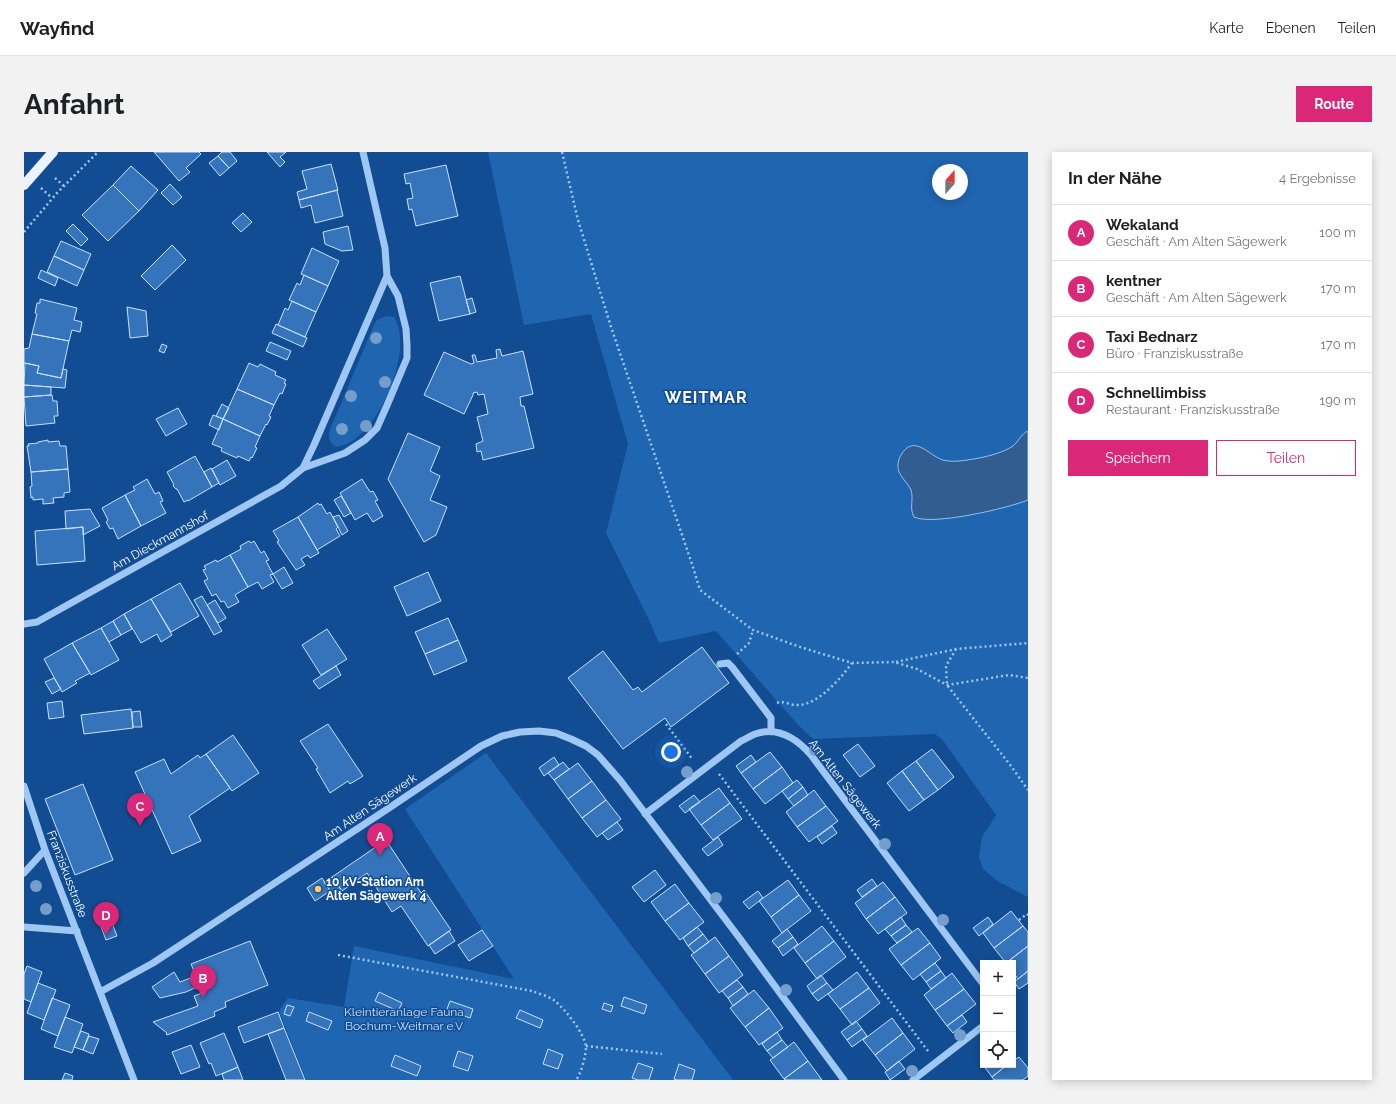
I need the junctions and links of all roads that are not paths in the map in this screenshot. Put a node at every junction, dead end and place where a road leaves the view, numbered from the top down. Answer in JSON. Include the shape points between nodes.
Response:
{"nodes":[{"id":1,"x":54,"y":152,"type":"edge"},
{"id":2,"x":363,"y":152,"type":"edge"},
{"id":3,"x":24,"y":185,"type":"edge"},
{"id":4,"x":387,"y":276,"type":"junction"},
{"id":5,"x":303,"y":468,"type":"junction"},
{"id":6,"x":24,"y":624,"type":"edge"},
{"id":7,"x":720,"y":664,"type":"dead end"},
{"id":8,"x":771,"y":732,"type":"junction"},
{"id":9,"x":24,"y":786,"type":"edge"},
{"id":10,"x":645,"y":814,"type":"junction"},
{"id":11,"x":45,"y":850,"type":"junction"},
{"id":12,"x":24,"y":873,"type":"edge"},
{"id":13,"x":24,"y":926,"type":"edge"},
{"id":14,"x":77,"y":931,"type":"junction"},
{"id":15,"x":980,"y":980,"type":"edge"},
{"id":16,"x":100,"y":992,"type":"junction"},
{"id":17,"x":980,"y":1028,"type":"edge"},
{"id":18,"x":134,"y":1080,"type":"edge"},
{"id":19,"x":844,"y":1080,"type":"edge"},
{"id":20,"x":913,"y":1080,"type":"edge"}],
"edges":[{"from":1,"to":3,"type":"main road"},
{"from":2,"to":4,"type":"street","name":"Am Dieckmannshof","via":[[385,248]]},
{"from":4,"to":5,"type":"street","name":"Am Dieckmannshof"},
{"from":4,"to":5,"type":"street","name":"Am Dieckmannshof","via":[[398,296],[408,345],[407,358],[388,403],[377,428],[365,440],[345,453]]},
{"from":5,"to":6,"type":"street","name":"Am Dieckmannshof","via":[[281,486],[37,622]]},
{"from":7,"to":8,"type":"street","via":[[728,663],[732,667],[765,710],[771,718]]},
{"from":8,"to":10,"type":"street","name":"Am Alten Sägewerk","via":[[756,733],[741,741]]},
{"from":8,"to":15,"type":"street","name":"Am Alten Sägewerk","via":[[788,736],[801,744],[811,755]]},
{"from":9,"to":11,"type":"street","name":"Franziskusstraße"},
{"from":10,"to":16,"type":"street","name":"Am Alten Sägewerk","via":[[620,780],[598,755],[586,746],[556,733],[539,730],[502,736],[481,746],[153,963]]},
{"from":10,"to":19,"type":"street","name":"Am Alten Sägewerk"},
{"from":11,"to":12,"type":"street"},
{"from":11,"to":14,"type":"street","name":"Franziskusstraße"},
{"from":13,"to":14,"type":"street"},
{"from":14,"to":16,"type":"street","name":"Franziskusstraße"},
{"from":16,"to":18,"type":"street","name":"Franziskusstraße"},
{"from":17,"to":20,"type":"street"}]}
